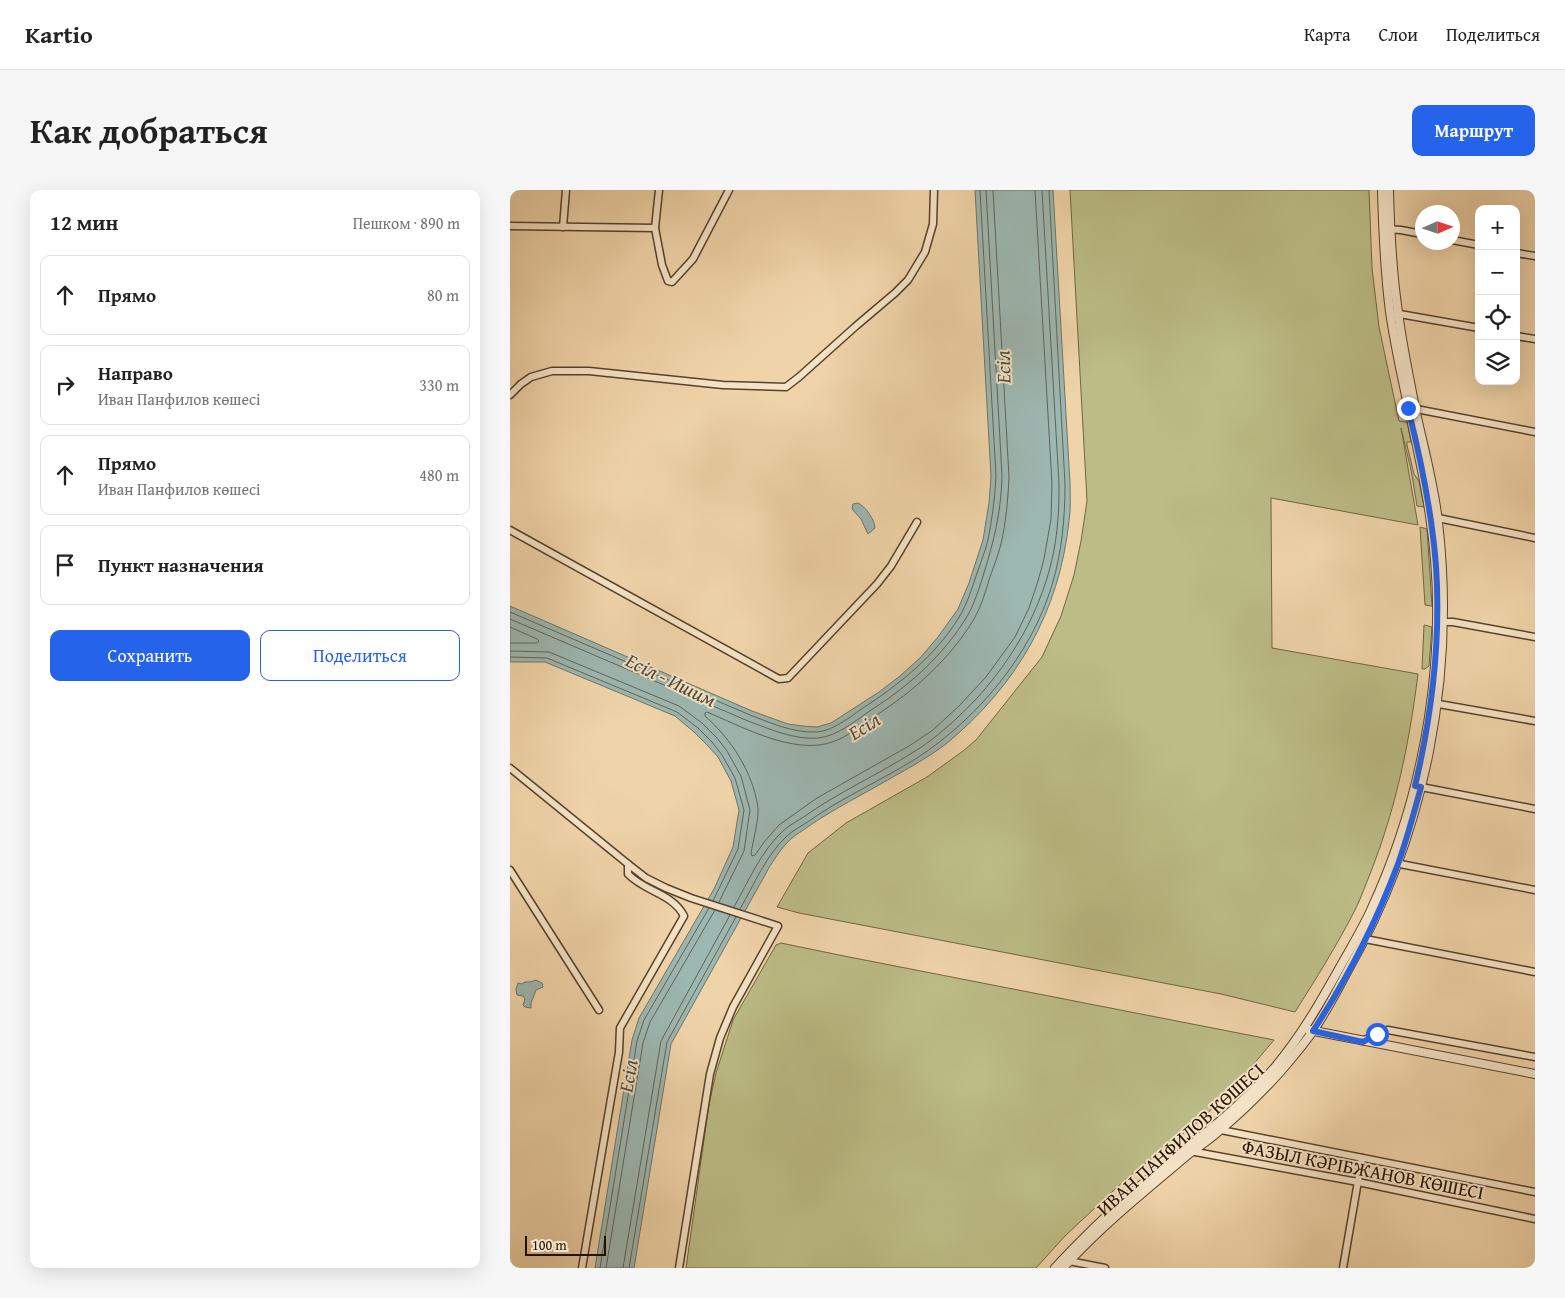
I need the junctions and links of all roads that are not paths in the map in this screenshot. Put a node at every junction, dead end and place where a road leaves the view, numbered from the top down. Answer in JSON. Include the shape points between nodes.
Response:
{"nodes":[{"id":1,"x":566,"y":190,"type":"edge"},
{"id":2,"x":660,"y":190,"type":"edge"},
{"id":3,"x":729,"y":190,"type":"edge"},
{"id":4,"x":934,"y":190,"type":"edge"},
{"id":5,"x":1382,"y":190,"type":"edge"},
{"id":6,"x":1389,"y":190,"type":"edge"},
{"id":7,"x":510,"y":226,"type":"edge"},
{"id":8,"x":563,"y":227,"type":"junction"},
{"id":9,"x":655,"y":228,"type":"junction"},
{"id":10,"x":1386,"y":229,"type":"junction"},
{"id":11,"x":1415,"y":233,"type":"edge"},
{"id":12,"x":1460,"y":241,"type":"edge"},
{"id":13,"x":1475,"y":244,"type":"edge"},
{"id":14,"x":1520,"y":253,"type":"edge"},
{"id":15,"x":1535,"y":256,"type":"edge"},
{"id":16,"x":1394,"y":313,"type":"junction"},
{"id":17,"x":1475,"y":327,"type":"edge"},
{"id":18,"x":1520,"y":337,"type":"edge"},
{"id":19,"x":1535,"y":339,"type":"edge"},
{"id":20,"x":510,"y":395,"type":"edge"},
{"id":21,"x":1412,"y":408,"type":"junction"},
{"id":22,"x":1535,"y":432,"type":"edge"},
{"id":23,"x":1438,"y":518,"type":"junction"},
{"id":24,"x":917,"y":522,"type":"dead end"},
{"id":25,"x":510,"y":530,"type":"edge"},
{"id":26,"x":1535,"y":538,"type":"edge"},
{"id":27,"x":1440,"y":622,"type":"junction"},
{"id":28,"x":1535,"y":637,"type":"edge"},
{"id":29,"x":1434,"y":703,"type":"junction"},
{"id":30,"x":1535,"y":721,"type":"edge"},
{"id":31,"x":511,"y":771,"type":"edge"},
{"id":32,"x":1418,"y":786,"type":"junction"},
{"id":33,"x":1535,"y":809,"type":"edge"},
{"id":34,"x":1395,"y":863,"type":"junction"},
{"id":35,"x":628,"y":864,"type":"junction"},
{"id":36,"x":510,"y":870,"type":"edge"},
{"id":37,"x":1535,"y":890,"type":"edge"},
{"id":38,"x":1357,"y":937,"type":"junction"},
{"id":39,"x":1366,"y":939,"type":"junction"},
{"id":40,"x":1535,"y":972,"type":"edge"},
{"id":41,"x":599,"y":1010,"type":"dead end"},
{"id":42,"x":1304,"y":1030,"type":"junction"},
{"id":43,"x":1313,"y":1031,"type":"junction"},
{"id":44,"x":1363,"y":1042,"type":"junction"},
{"id":45,"x":1535,"y":1057,"type":"edge"},
{"id":46,"x":1535,"y":1074,"type":"edge"},
{"id":47,"x":1218,"y":1128,"type":"junction"},
{"id":48,"x":1189,"y":1151,"type":"junction"},
{"id":49,"x":1362,"y":1158,"type":"junction"},
{"id":50,"x":1358,"y":1182,"type":"junction"},
{"id":51,"x":1535,"y":1192,"type":"edge"},
{"id":52,"x":1535,"y":1218,"type":"edge"},
{"id":53,"x":1067,"y":1259,"type":"junction"},
{"id":54,"x":582,"y":1268,"type":"edge"},
{"id":55,"x":678,"y":1268,"type":"edge"},
{"id":56,"x":1055,"y":1268,"type":"edge"},
{"id":57,"x":1063,"y":1268,"type":"edge"},
{"id":58,"x":1106,"y":1268,"type":"edge"},
{"id":59,"x":1343,"y":1268,"type":"edge"}],
"edges":[{"from":1,"to":8,"type":"street"},
{"from":2,"to":9,"type":"street"},
{"from":3,"to":9,"type":"street","via":[[693,259],[672,282],[668,281],[662,265]]},
{"from":4,"to":20,"type":"street","via":[[933,224],[925,252],[908,280],[786,387],[723,385],[589,371],[552,371],[531,377]]},
{"from":5,"to":10,"type":"street","name":"ИВАН ПАНФИЛОВ КӨШЕСІ"},
{"from":6,"to":10,"type":"street","name":"ИВАН ПАНФИЛОВ КӨШЕСІ"},
{"from":7,"to":8,"type":"street"},
{"from":8,"to":9,"type":"street"},
{"from":10,"to":11,"type":"street"},
{"from":10,"to":16,"type":"street","name":"ИВАН ПАНФИЛОВ КӨШЕСІ"},
{"from":12,"to":13,"type":"street"},
{"from":14,"to":15,"type":"street"},
{"from":16,"to":17,"type":"street"},
{"from":16,"to":21,"type":"street","name":"ИВАН ПАНФИЛОВ КӨШЕСІ"},
{"from":18,"to":19,"type":"street"},
{"from":21,"to":22,"type":"street"},
{"from":21,"to":23,"type":"street","name":"ИВАН ПАНФИЛОВ КӨШЕСІ"},
{"from":21,"to":27,"type":"street","name":"ИВАН ПАНФИЛОВ КӨШЕСІ","via":[[1430,517]]},
{"from":23,"to":26,"type":"street"},
{"from":23,"to":27,"type":"street","name":"ИВАН ПАНФИЛОВ КӨШЕСІ","via":[[1443,581]]},
{"from":24,"to":25,"type":"street","via":[[877,584],[788,678],[779,679]]},
{"from":27,"to":28,"type":"street"},
{"from":27,"to":29,"type":"street","name":"ИВАН ПАНФИЛОВ КӨШЕСІ"},
{"from":29,"to":30,"type":"street"},
{"from":29,"to":32,"type":"street","name":"ИВАН ПАНФИЛОВ КӨШЕСІ"},
{"from":31,"to":35,"type":"street"},
{"from":32,"to":33,"type":"street"},
{"from":32,"to":34,"type":"street","name":"ИВАН ПАНФИЛОВ КӨШЕСІ"},
{"from":34,"to":37,"type":"street"},
{"from":34,"to":38,"type":"street","name":"ИВАН ПАНФИЛОВ КӨШЕСІ"},
{"from":34,"to":39,"type":"street","name":"ИВАН ПАНФИЛОВ КӨШЕСІ"},
{"from":35,"to":54,"type":"street","via":[[628,874],[636,882],[670,899],[684,916],[620,1028],[619,1052]]},
{"from":35,"to":55,"type":"street","via":[[666,888],[778,926],[733,1007],[720,1038],[710,1074]]},
{"from":36,"to":41,"type":"street"},
{"from":38,"to":39,"type":"street"},
{"from":38,"to":42,"type":"street","name":"ИВАН ПАНФИЛОВ КӨШЕСІ"},
{"from":39,"to":40,"type":"street"},
{"from":39,"to":43,"type":"street","name":"ИВАН ПАНФИЛОВ КӨШЕСІ"},
{"from":42,"to":43,"type":"street"},
{"from":42,"to":47,"type":"street","name":"ИВАН ПАНФИЛОВ КӨШЕСІ","via":[[1275,1067]]},
{"from":43,"to":44,"type":"street"},
{"from":43,"to":47,"type":"street","name":"ИВАН ПАНФИЛОВ КӨШЕСІ","via":[[1247,1106]]},
{"from":44,"to":45,"type":"street","via":[[1388,1030]]},
{"from":44,"to":46,"type":"street"},
{"from":47,"to":48,"type":"street","name":"ИВАН ПАНФИЛОВ КӨШЕСІ"},
{"from":47,"to":49,"type":"street"},
{"from":48,"to":50,"type":"street","name":"ФАЗЫЛ КӘРІБЖАНОВ КӨШЕСІ"},
{"from":48,"to":53,"type":"street","name":"ИВАН ПАНФИЛОВ КӨШЕСІ","via":[[1128,1197]]},
{"from":49,"to":50,"type":"street"},
{"from":49,"to":51,"type":"street"},
{"from":50,"to":52,"type":"street","name":"ФАЗЫЛ КӘРІБЖАНОВ КӨШЕСІ"},
{"from":50,"to":59,"type":"street"},
{"from":53,"to":56,"type":"street","name":"ИВАН ПАНФИЛОВ КӨШЕСІ"},
{"from":53,"to":57,"type":"street","name":"ИВАН ПАНФИЛОВ КӨШЕСІ"},
{"from":53,"to":58,"type":"street"}]}
